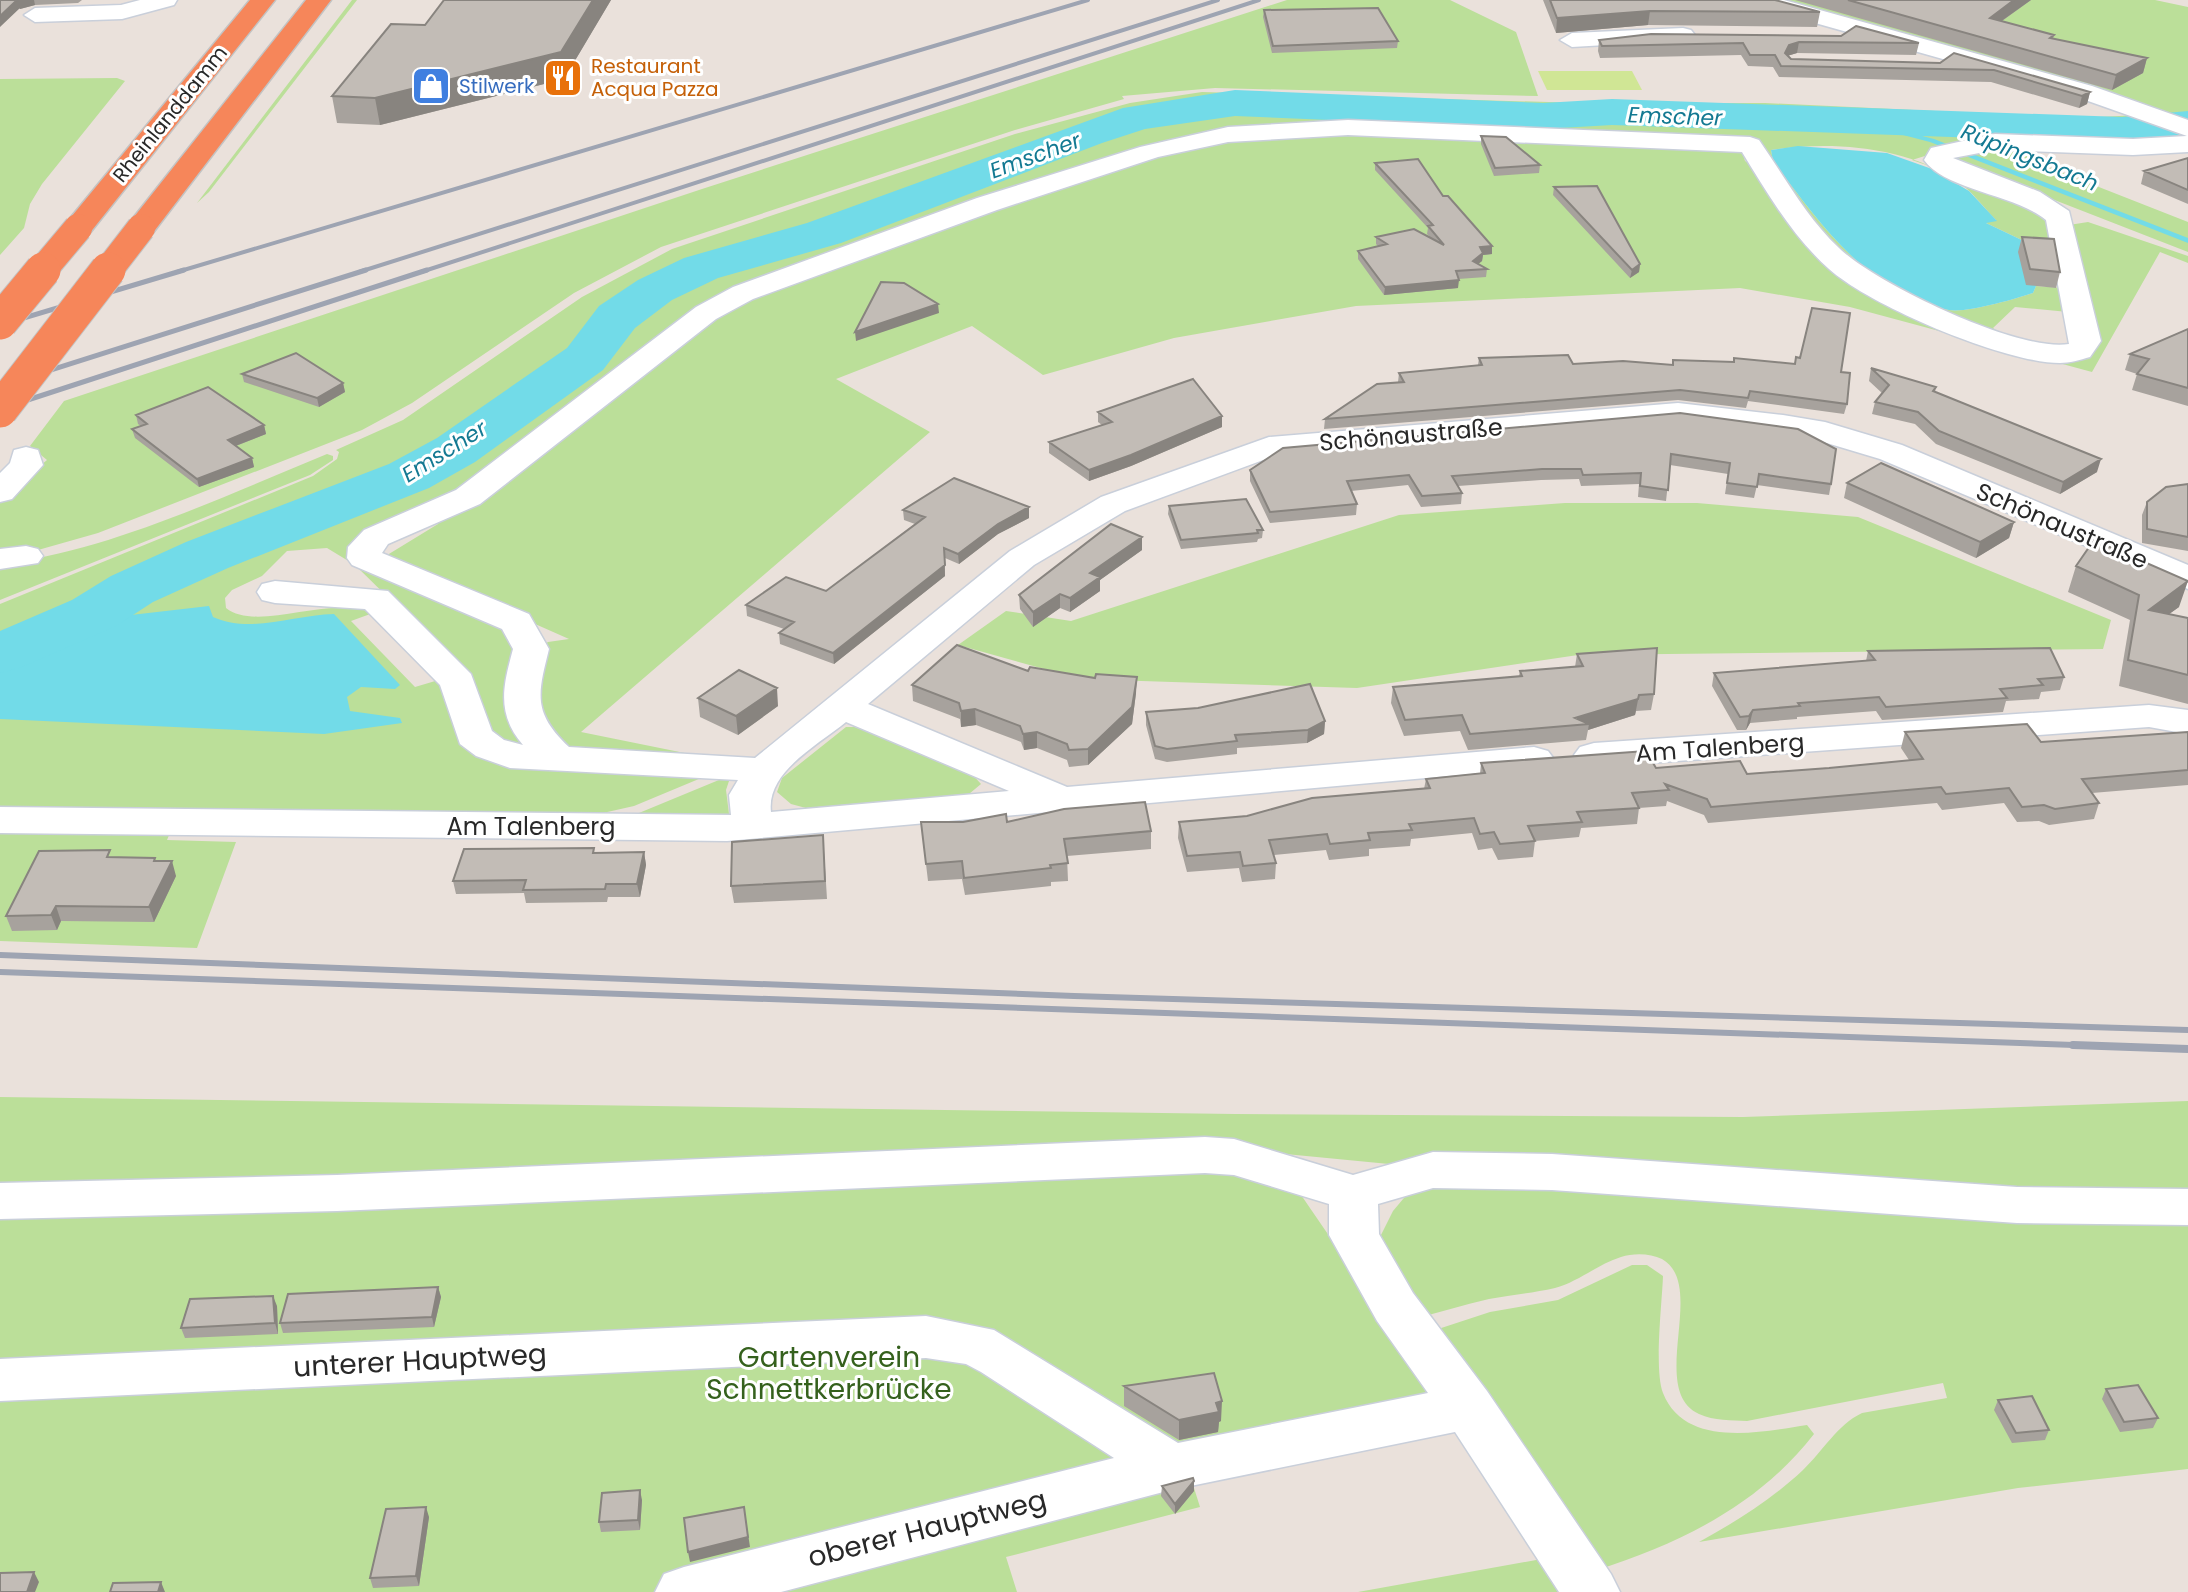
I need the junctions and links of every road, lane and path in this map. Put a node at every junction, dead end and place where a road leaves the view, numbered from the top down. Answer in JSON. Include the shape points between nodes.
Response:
{"nodes":[{"id":1,"x":166,"y":0,"type":"edge"},
{"id":2,"x":263,"y":0,"type":"edge"},
{"id":3,"x":319,"y":0,"type":"edge"},
{"id":4,"x":1759,"y":0,"type":"edge"},
{"id":5,"x":35,"y":15,"type":"dead end"},
{"id":6,"x":1708,"y":36,"type":"edge"},
{"id":7,"x":1798,"y":37,"type":"edge"},
{"id":8,"x":1892,"y":38,"type":"junction"},
{"id":9,"x":1572,"y":40,"type":"dead end"},
{"id":10,"x":1981,"y":63,"type":"junction"},
{"id":11,"x":1897,"y":64,"type":"edge"},
{"id":12,"x":2188,"y":129,"type":"edge"},
{"id":13,"x":2188,"y":144,"type":"edge"},
{"id":14,"x":0,"y":322,"type":"edge"},
{"id":15,"x":0,"y":410,"type":"edge"},
{"id":16,"x":26,"y":457,"type":"dead end"},
{"id":17,"x":0,"y":492,"type":"edge"},
{"id":18,"x":2188,"y":578,"type":"edge"},
{"id":19,"x":275,"y":592,"type":"dead end"},
{"id":20,"x":844,"y":708,"type":"junction"},
{"id":21,"x":2188,"y":722,"type":"edge"},
{"id":22,"x":559,"y":759,"type":"junction"},
{"id":23,"x":763,"y":771,"type":"junction"},
{"id":24,"x":1060,"y":799,"type":"junction"},
{"id":25,"x":0,"y":820,"type":"edge"},
{"id":26,"x":753,"y":826,"type":"junction"},
{"id":27,"x":1353,"y":1193,"type":"junction"},
{"id":28,"x":0,"y":1201,"type":"edge"},
{"id":29,"x":2188,"y":1207,"type":"edge"},
{"id":30,"x":0,"y":1380,"type":"edge"},
{"id":31,"x":1468,"y":1407,"type":"junction"},
{"id":32,"x":1171,"y":1467,"type":"junction"},
{"id":33,"x":684,"y":1592,"type":"edge"},
{"id":34,"x":1591,"y":1592,"type":"edge"}],
"edges":[{"from":1,"to":5,"type":"street","via":[[122,12]]},
{"from":2,"to":14,"type":"highway","name":"Rheinlanddamm","bridge":true},
{"from":3,"to":15,"type":"highway","name":"Rheinlanddamm","bridge":true},
{"from":4,"to":8,"type":"street"},
{"from":6,"to":9,"type":"street"},
{"from":7,"to":8,"type":"street"},
{"from":8,"to":10,"type":"street"},
{"from":10,"to":11,"type":"street"},
{"from":10,"to":12,"type":"street","via":[[2083,91]]},
{"from":13,"to":22,"type":"street","via":[[1978,143],[1940,154],[1937,160],[1945,166],[2028,195],[2059,217],[2086,341],[2079,351],[2066,354],[2006,344],[1869,286],[1839,264],[1804,223],[1750,145],[1675,140],[1330,126],[1202,136],[987,204],[743,293],[706,313],[468,497],[376,537],[365,547],[364,558],[516,622],[531,649],[518,702],[531,734]]},
{"from":16,"to":17,"type":"street","via":[[27,465]]},
{"from":18,"to":20,"type":"street","name":"Schönaustraße","via":[[1891,452],[1825,432],[1768,423],[1678,412],[1269,447],[1113,504],[1022,558]]},
{"from":19,"to":22,"type":"street","via":[[375,599],[458,682],[474,736],[510,756]]},
{"from":20,"to":23,"type":"street","name":"Schönaustraße"},
{"from":20,"to":24,"type":"street","name":"Am Talenberg"},
{"from":21,"to":24,"type":"street","name":"Am Talenberg","via":[[2149,716]]},
{"from":22,"to":23,"type":"street"},
{"from":23,"to":26,"type":"street","via":[[749,795]]},
{"from":24,"to":26,"type":"street","name":"Am Talenberg"},
{"from":25,"to":26,"type":"street","name":"Am Talenberg"},
{"from":27,"to":28,"type":"street","via":[[1234,1157],[1205,1155],[337,1193]]},
{"from":27,"to":29,"type":"street","via":[[1433,1170],[1552,1172],[2017,1205]]},
{"from":27,"to":31,"type":"street","via":[[1354,1235],[1409,1328]]},
{"from":30,"to":32,"type":"street","name":"unterer Hauptweg","via":[[926,1337],[976,1345]]},
{"from":31,"to":32,"type":"street","name":"oberer Hauptweg"},
{"from":31,"to":34,"type":"street"},
{"from":32,"to":33,"type":"street","name":"oberer Hauptweg"}]}
